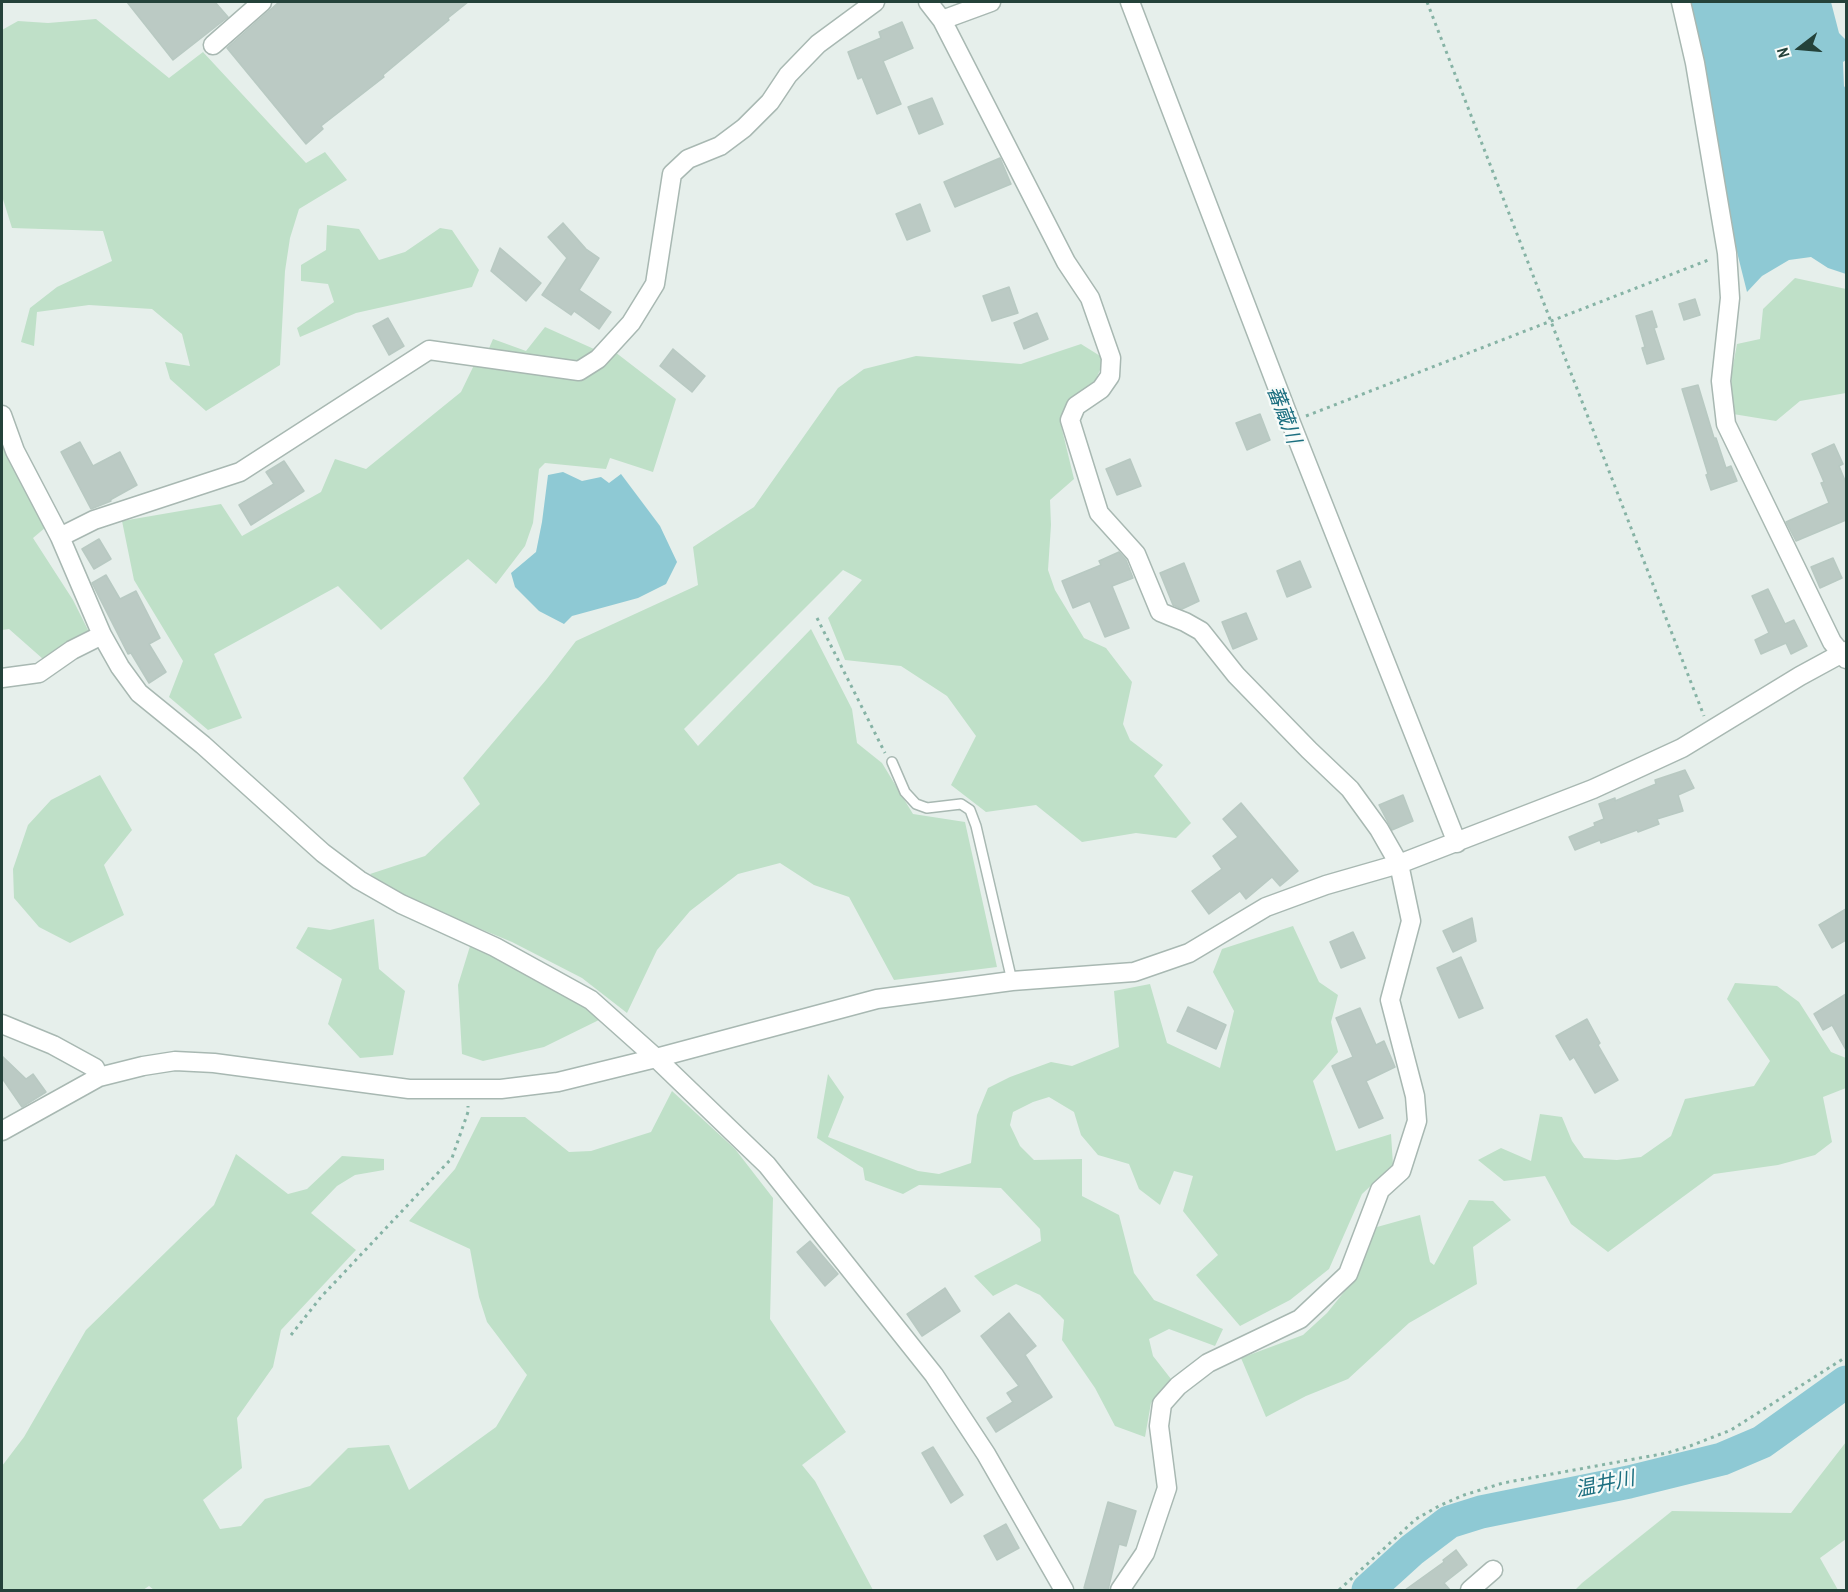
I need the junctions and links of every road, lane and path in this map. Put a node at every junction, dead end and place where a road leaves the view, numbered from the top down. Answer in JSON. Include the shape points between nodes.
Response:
{"nodes":[{"id":1,"x":262,"y":2,"type":"edge"},
{"id":2,"x":874,"y":2,"type":"edge"},
{"id":3,"x":928,"y":2,"type":"edge"},
{"id":4,"x":991,"y":2,"type":"edge"},
{"id":5,"x":1130,"y":2,"type":"edge"},
{"id":6,"x":1427,"y":2,"type":"edge"},
{"id":7,"x":1681,"y":2,"type":"edge"},
{"id":8,"x":942,"y":20,"type":"junction"},
{"id":9,"x":213,"y":45,"type":"dead end"},
{"id":10,"x":1727,"y":253,"type":"junction"},
{"id":11,"x":1551,"y":321,"type":"junction"},
{"id":12,"x":2,"y":415,"type":"edge"},
{"id":13,"x":1291,"y":423,"type":"junction"},
{"id":14,"x":60,"y":537,"type":"junction"},
{"id":15,"x":817,"y":618,"type":"dead end"},
{"id":16,"x":102,"y":635,"type":"junction"},
{"id":17,"x":1845,"y":654,"type":"edge"},
{"id":18,"x":2,"y":678,"type":"edge"},
{"id":19,"x":1711,"y":732,"type":"junction"},
{"id":20,"x":892,"y":762,"type":"joint"},
{"id":21,"x":1457,"y":843,"type":"junction"},
{"id":22,"x":1400,"y":864,"type":"junction"},
{"id":23,"x":1012,"y":981,"type":"junction"},
{"id":24,"x":2,"y":1024,"type":"edge"},
{"id":25,"x":656,"y":1058,"type":"junction"},
{"id":26,"x":99,"y":1077,"type":"junction"},
{"id":27,"x":468,"y":1089,"type":"junction"},
{"id":28,"x":2,"y":1131,"type":"edge"},
{"id":29,"x":291,"y":1335,"type":"dead end"},
{"id":30,"x":1846,"y":1357,"type":"edge"},
{"id":31,"x":1493,"y":1570,"type":"dead end"},
{"id":32,"x":1064,"y":1590,"type":"edge"},
{"id":33,"x":1120,"y":1590,"type":"edge"},
{"id":34,"x":1339,"y":1590,"type":"edge"},
{"id":35,"x":1470,"y":1590,"type":"edge"}],
"edges":[{"from":1,"to":9,"type":"street"},
{"from":2,"to":14,"type":"street","via":[[818,44],[744,128],[720,146],[688,159],[672,174],[655,284],[631,323],[589,365],[579,371],[429,350],[240,472],[94,520]]},
{"from":3,"to":8,"type":"street"},
{"from":4,"to":8,"type":"street"},
{"from":5,"to":13,"type":"street"},
{"from":6,"to":11,"type":"path"},
{"from":7,"to":10,"type":"street"},
{"from":8,"to":22,"type":"street","via":[[1066,262],[1090,298],[1111,358],[1110,376],[1101,389],[1076,406],[1070,420],[1099,513],[1136,554],[1161,612],[1201,632],[1236,675],[1350,789]]},
{"from":10,"to":11,"type":"path"},
{"from":10,"to":17,"type":"street","via":[[1730,297],[1721,381],[1726,424],[1832,642]]},
{"from":11,"to":13,"type":"path"},
{"from":11,"to":19,"type":"path"},
{"from":12,"to":14,"type":"street","via":[[15,451]]},
{"from":13,"to":21,"type":"street"},
{"from":14,"to":16,"type":"street"},
{"from":15,"to":20,"type":"path"},
{"from":16,"to":18,"type":"street","via":[[39,673]]},
{"from":16,"to":25,"type":"street","via":[[139,693],[323,853],[401,904],[495,947],[591,1000]]},
{"from":17,"to":19,"type":"street","via":[[1800,676]]},
{"from":19,"to":21,"type":"street","via":[[1593,789]]},
{"from":20,"to":23,"type":"lane","via":[[905,792],[916,804],[927,808],[961,804],[970,810]]},
{"from":21,"to":22,"type":"street"},
{"from":22,"to":23,"type":"street","via":[[1266,906],[1189,952],[1134,972]]},
{"from":22,"to":33,"type":"street","via":[[1411,921],[1390,1000],[1415,1096],[1417,1121],[1401,1171],[1380,1190],[1348,1274],[1300,1319],[1208,1363],[1162,1404],[1159,1426],[1167,1488],[1144,1553]]},
{"from":23,"to":25,"type":"street","via":[[877,999]]},
{"from":24,"to":26,"type":"street","via":[[53,1045],[94,1068]]},
{"from":25,"to":27,"type":"street","via":[[558,1082]]},
{"from":25,"to":32,"type":"street","via":[[767,1166],[934,1375],[986,1454]]},
{"from":26,"to":27,"type":"street","via":[[176,1061],[409,1089]]},
{"from":26,"to":28,"type":"street"},
{"from":27,"to":29,"type":"path","via":[[468,1112],[452,1158],[321,1297]]},
{"from":30,"to":34,"type":"path","via":[[1731,1430],[1690,1446],[1503,1483],[1439,1506],[1416,1519]]},
{"from":31,"to":35,"type":"street"}]}
